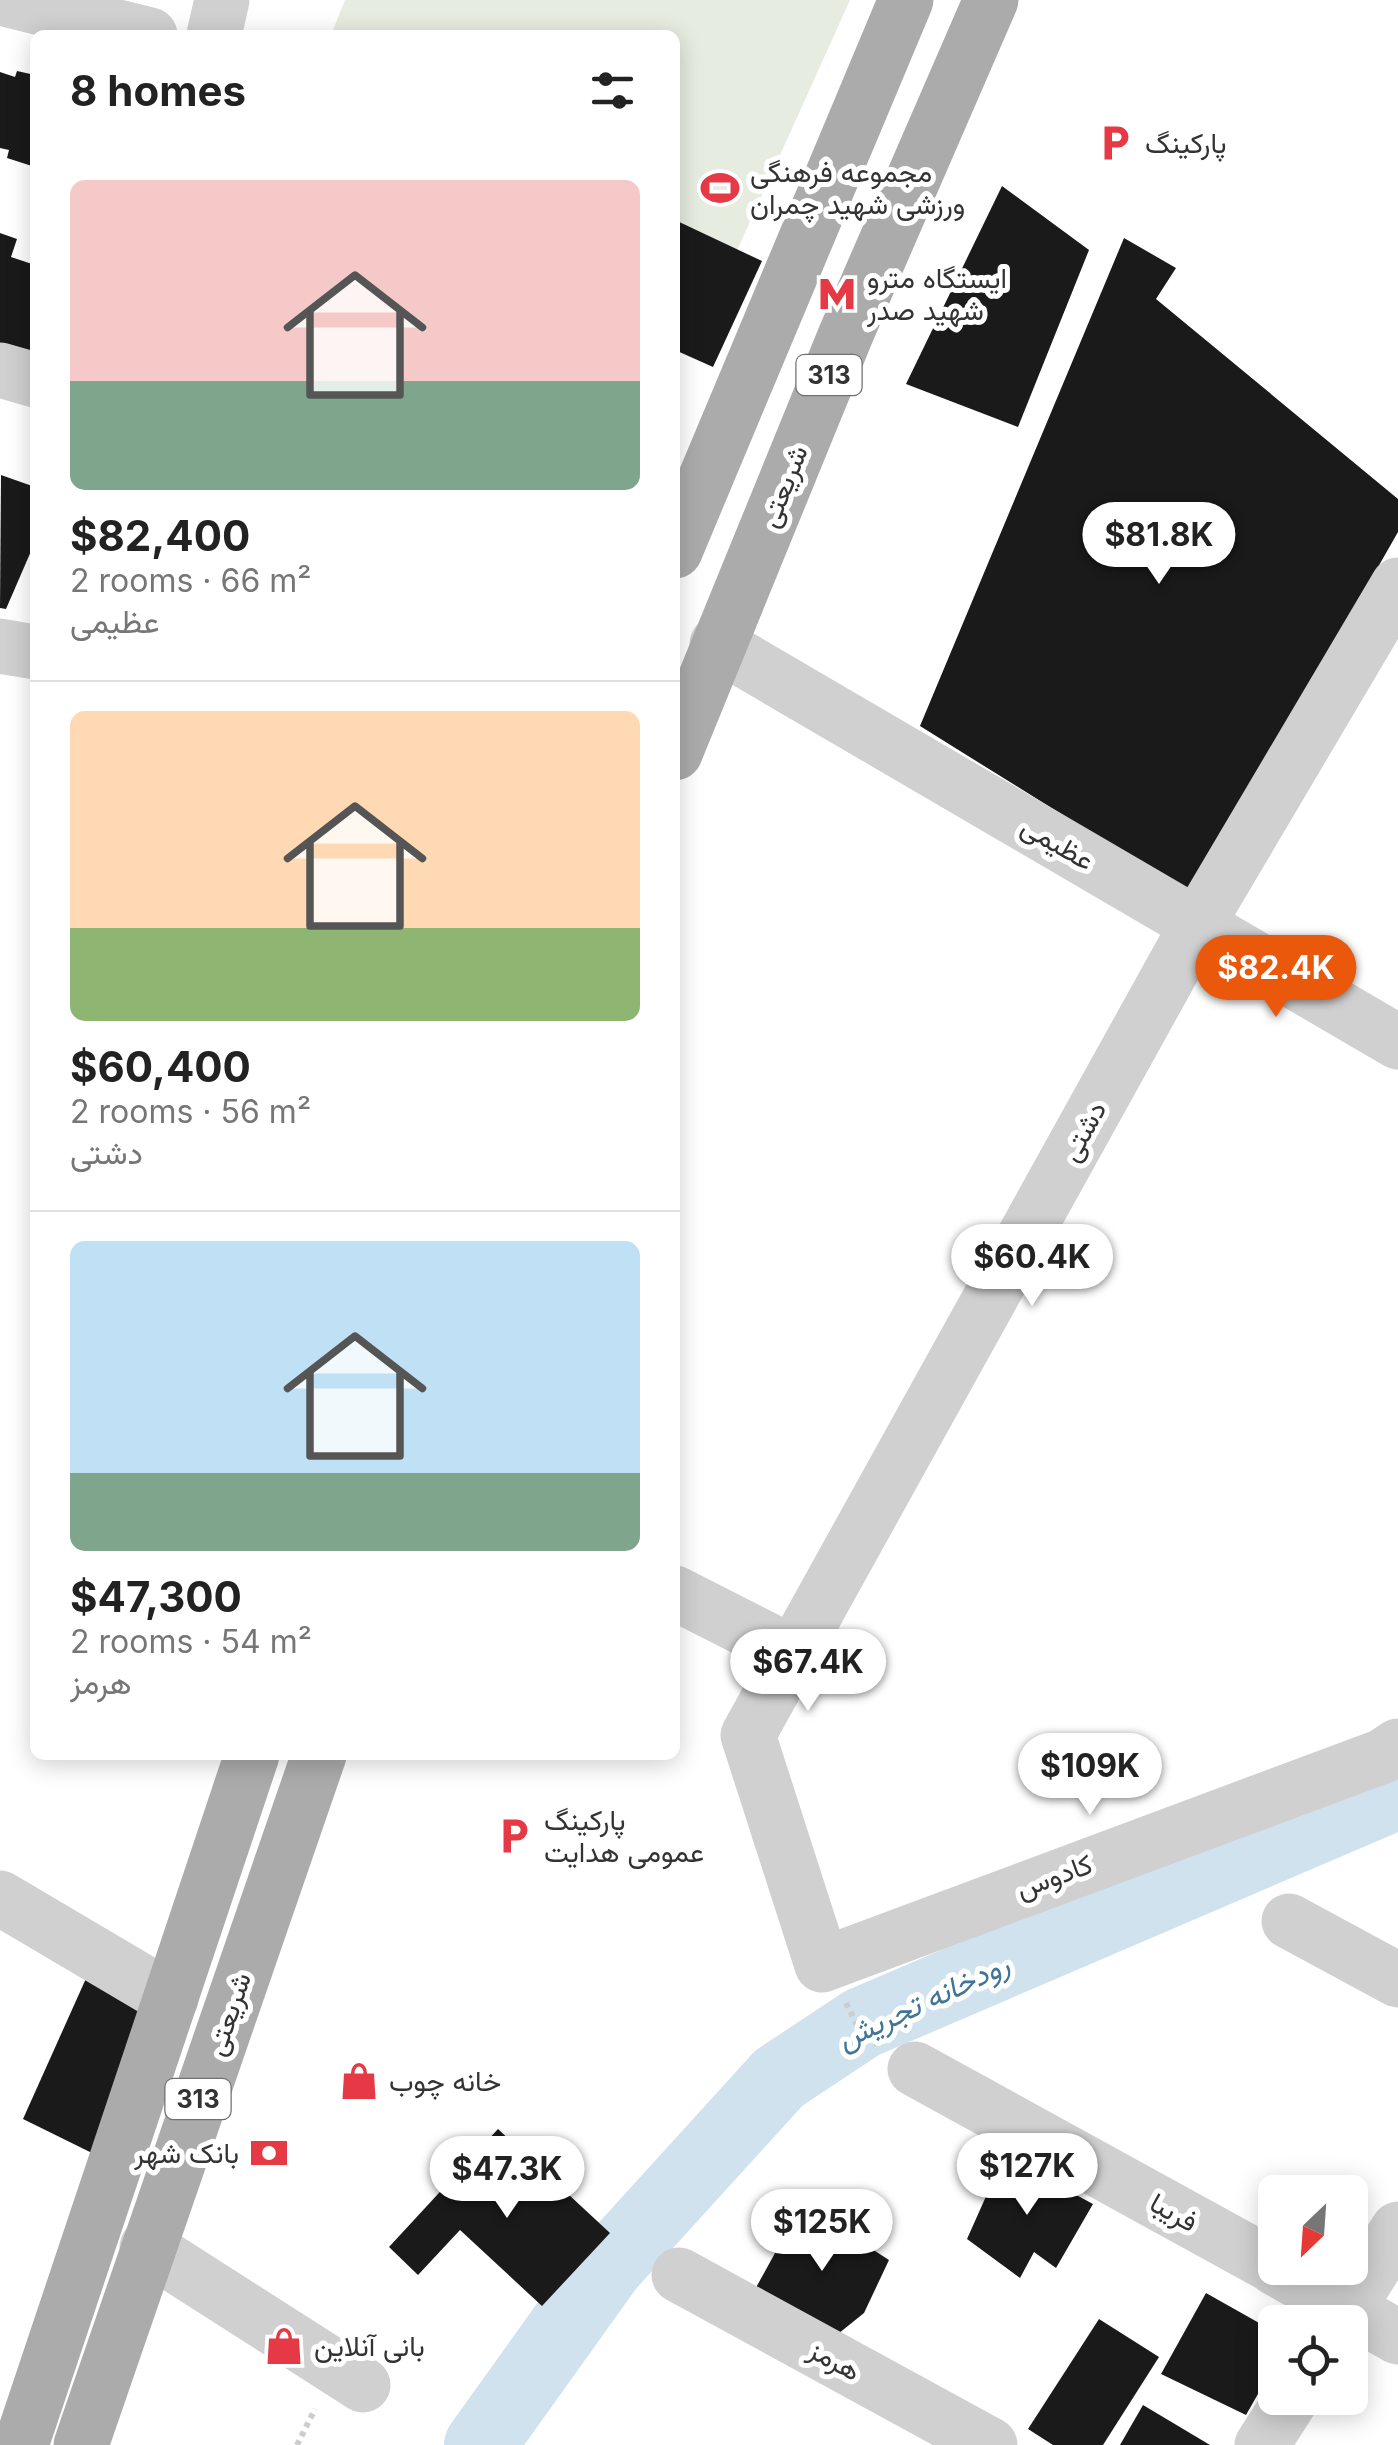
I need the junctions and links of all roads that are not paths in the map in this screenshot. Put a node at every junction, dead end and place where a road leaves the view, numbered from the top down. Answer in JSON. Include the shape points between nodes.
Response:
{"nodes":[{"id":1,"x":10,"y":0,"type":"edge"},
{"id":2,"x":222,"y":0,"type":"edge"},
{"id":3,"x":906,"y":0,"type":"edge"},
{"id":4,"x":991,"y":0,"type":"edge"},
{"id":5,"x":130,"y":30,"type":"edge"},
{"id":6,"x":215,"y":30,"type":"edge"},
{"id":7,"x":0,"y":370,"type":"edge"},
{"id":8,"x":30,"y":379,"type":"edge"},
{"id":9,"x":680,"y":539,"type":"edge"},
{"id":10,"x":1398,"y":585,"type":"edge"},
{"id":11,"x":718,"y":644,"type":"junction"},
{"id":12,"x":0,"y":646,"type":"edge"},
{"id":13,"x":30,"y":651,"type":"edge"},
{"id":14,"x":680,"y":741,"type":"edge"},
{"id":15,"x":1197,"y":925,"type":"junction"},
{"id":16,"x":1398,"y":1042,"type":"edge"},
{"id":17,"x":680,"y":1595,"type":"edge"},
{"id":18,"x":793,"y":1653,"type":"junction"},
{"id":19,"x":1398,"y":1746,"type":"edge"},
{"id":20,"x":250,"y":1760,"type":"edge"},
{"id":21,"x":317,"y":1760,"type":"edge"},
{"id":22,"x":0,"y":1898,"type":"edge"},
{"id":23,"x":1289,"y":1921,"type":"dead end"},
{"id":24,"x":1398,"y":1980,"type":"edge"},
{"id":25,"x":834,"y":1983,"type":"joint"},
{"id":26,"x":171,"y":1999,"type":"junction"},
{"id":27,"x":916,"y":2069,"type":"dead end"},
{"id":28,"x":1398,"y":2229,"type":"edge"},
{"id":29,"x":147,"y":2247,"type":"junction"},
{"id":30,"x":1258,"y":2259,"type":"edge"},
{"id":31,"x":679,"y":2274,"type":"dead end"},
{"id":32,"x":1300,"y":2285,"type":"edge"},
{"id":33,"x":1329,"y":2305,"type":"edge"},
{"id":34,"x":1350,"y":2305,"type":"edge"},
{"id":35,"x":1368,"y":2325,"type":"edge"},
{"id":36,"x":1398,"y":2337,"type":"edge"},
{"id":37,"x":363,"y":2385,"type":"dead end"},
{"id":38,"x":1281,"y":2415,"type":"edge"},
{"id":39,"x":21,"y":2445,"type":"edge"},
{"id":40,"x":81,"y":2445,"type":"edge"},
{"id":41,"x":990,"y":2445,"type":"edge"},
{"id":42,"x":1262,"y":2445,"type":"edge"}],
"edges":[{"from":1,"to":5,"type":"street"},
{"from":2,"to":6,"type":"street"},
{"from":3,"to":9,"type":"main road","number":"313"},
{"from":4,"to":11,"type":"main road","name":"شریعتی","number":"313"},
{"from":7,"to":8,"type":"street"},
{"from":10,"to":15,"type":"street","name":"دشتی"},
{"from":11,"to":14,"type":"main road","name":"شریعتی","number":"313"},
{"from":11,"to":15,"type":"street","name":"عظیمی"},
{"from":12,"to":13,"type":"street"},
{"from":15,"to":16,"type":"street","name":"عظیمی"},
{"from":15,"to":18,"type":"street","name":"دشتی"},
{"from":17,"to":18,"type":"street"},
{"from":18,"to":25,"type":"street","name":"دشتی","via":[[748,1735]]},
{"from":19,"to":25,"type":"street","name":"کادوس"},
{"from":20,"to":26,"type":"main road","number":"313"},
{"from":21,"to":29,"type":"main road","name":"شریعتی","number":"313"},
{"from":22,"to":26,"type":"street"},
{"from":23,"to":24,"type":"street"},
{"from":26,"to":39,"type":"main road","number":"313"},
{"from":27,"to":30,"type":"street","name":"فریبا"},
{"from":28,"to":34,"type":"street"},
{"from":29,"to":37,"type":"street"},
{"from":29,"to":40,"type":"main road","name":"شریعتی","number":"313"},
{"from":31,"to":41,"type":"street","name":"هرمز"},
{"from":32,"to":33,"type":"street","name":"فریبا"},
{"from":35,"to":36,"type":"street","name":"فریبا"},
{"from":38,"to":42,"type":"street"}]}
